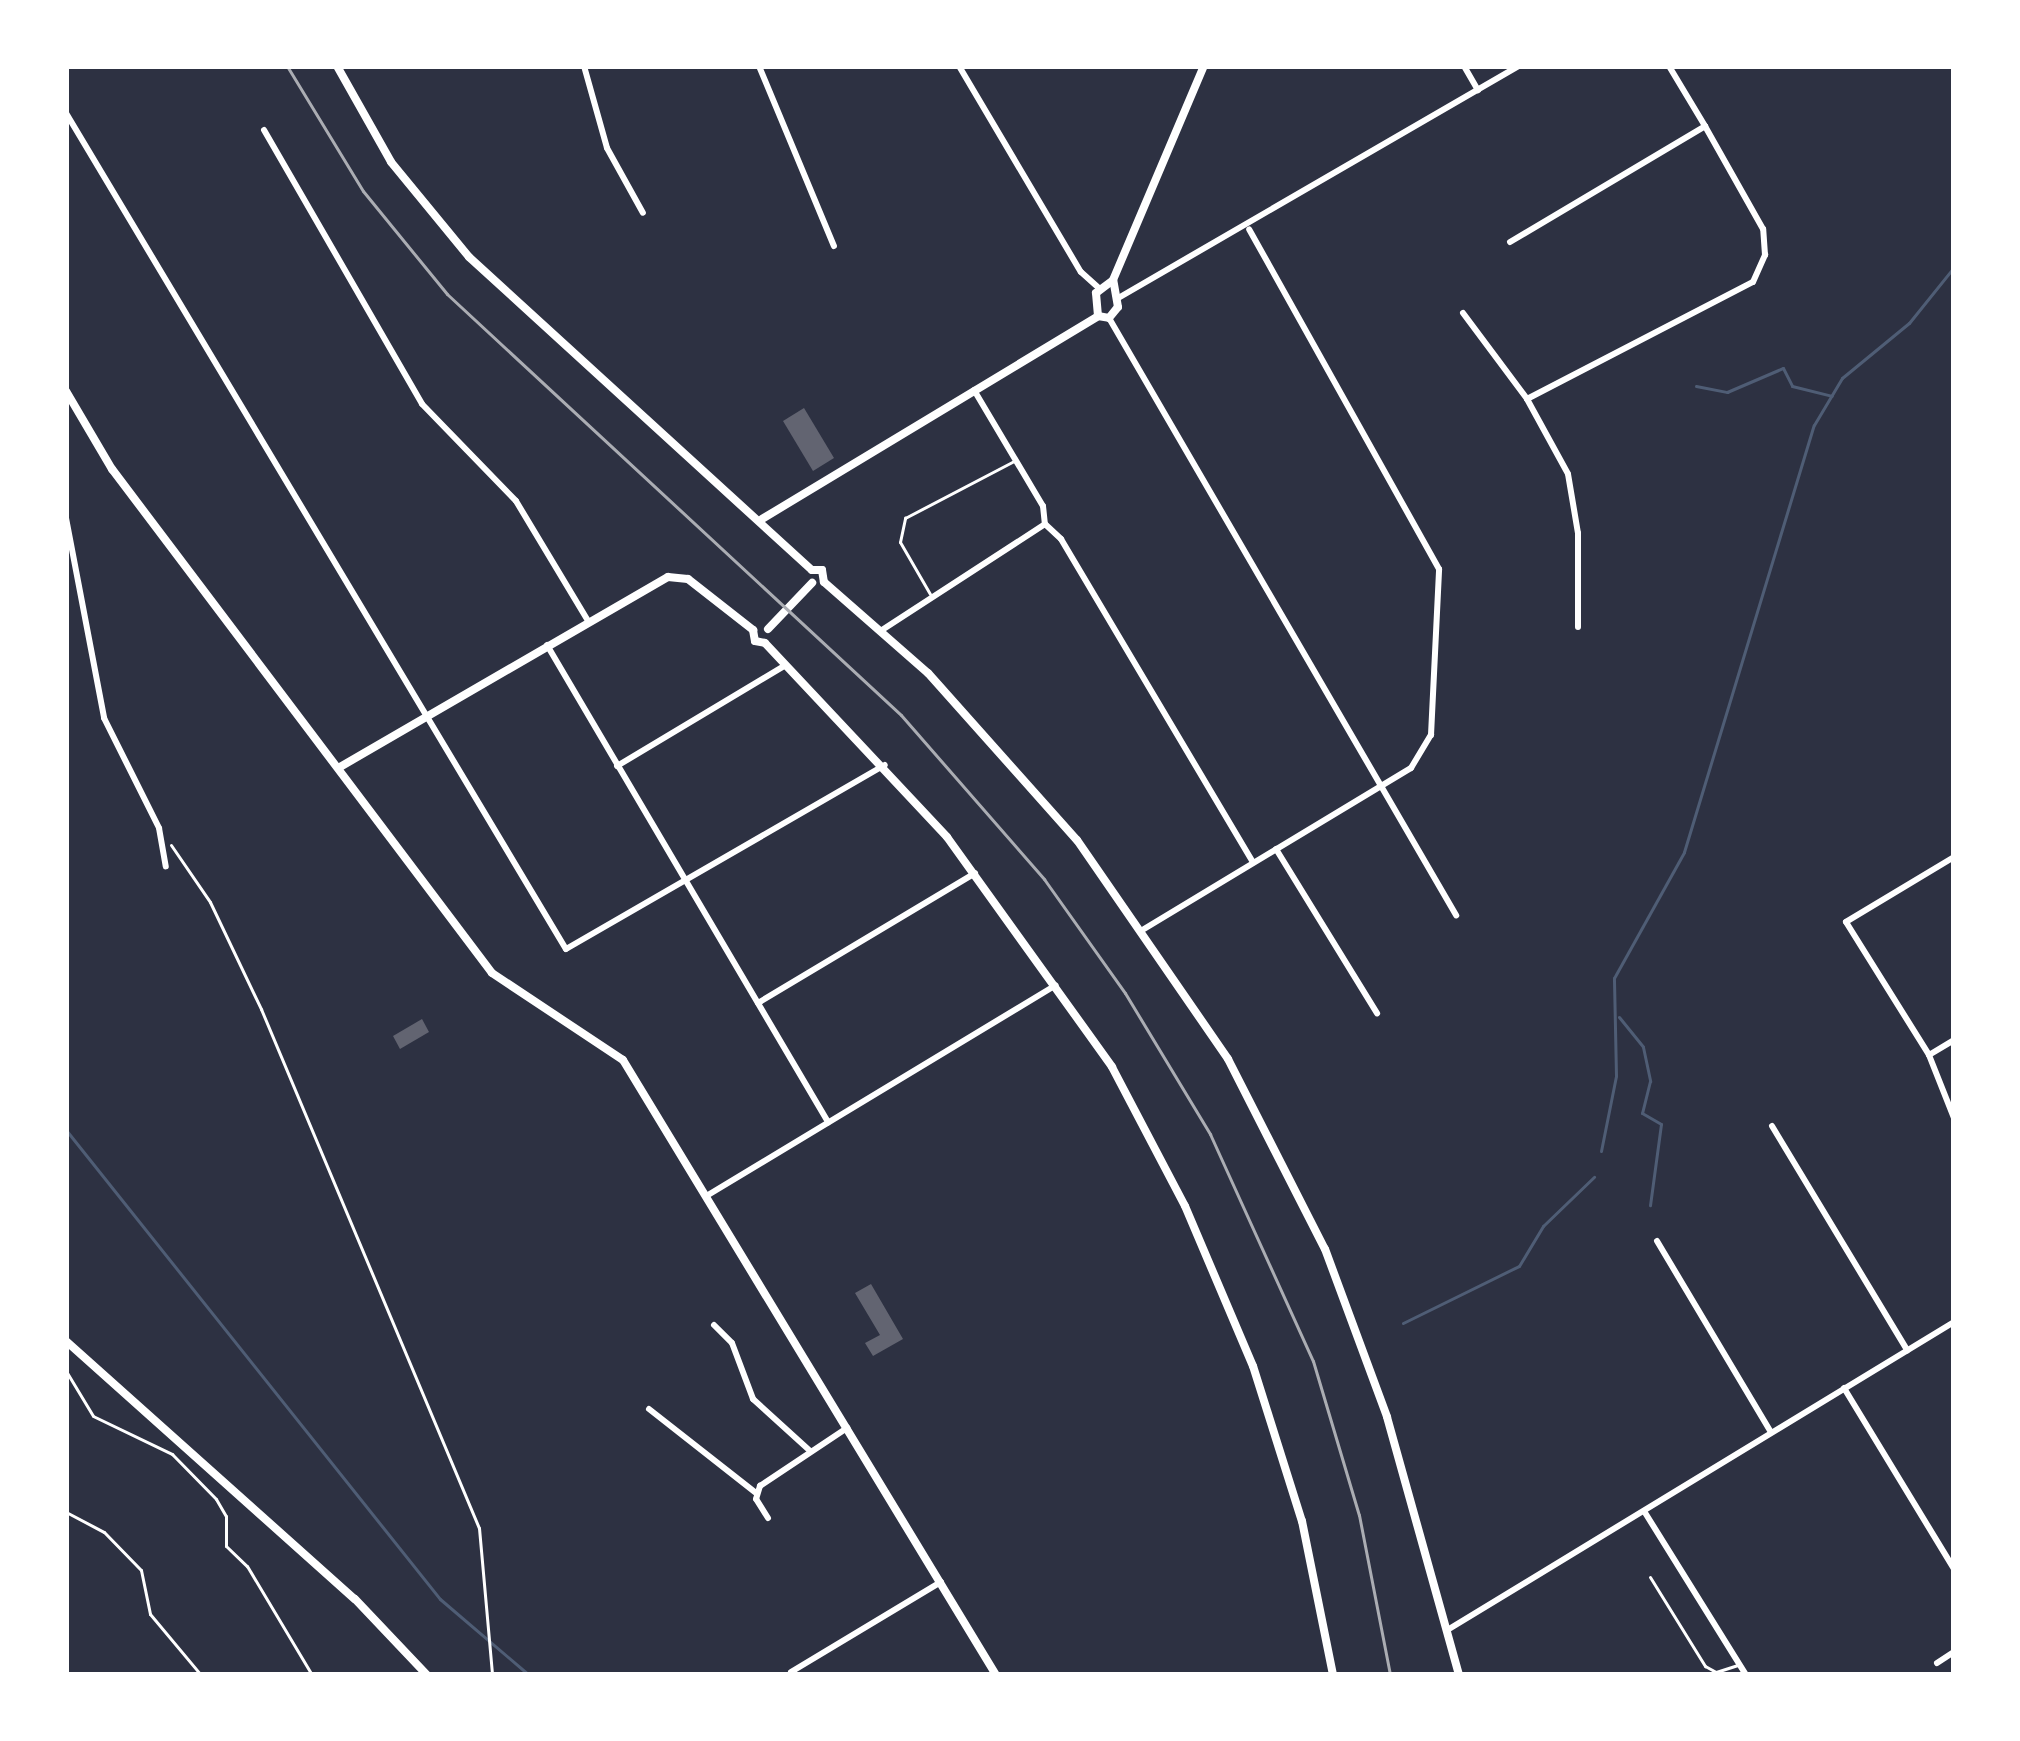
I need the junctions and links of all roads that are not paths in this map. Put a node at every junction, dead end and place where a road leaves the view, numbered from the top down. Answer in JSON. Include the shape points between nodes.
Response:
{"nodes":[{"id":1,"x":337,"y":66,"type":"edge"},
{"id":2,"x":584,"y":66,"type":"edge"},
{"id":3,"x":759,"y":66,"type":"edge"},
{"id":4,"x":959,"y":66,"type":"edge"},
{"id":5,"x":1204,"y":66,"type":"edge"},
{"id":6,"x":1464,"y":66,"type":"edge"},
{"id":7,"x":1519,"y":66,"type":"edge"},
{"id":8,"x":1669,"y":66,"type":"edge"},
{"id":9,"x":1478,"y":90,"type":"junction"},
{"id":10,"x":1954,"y":102,"type":"edge"},
{"id":11,"x":1954,"y":111,"type":"edge"},
{"id":12,"x":66,"y":113,"type":"edge"},
{"id":13,"x":1705,"y":126,"type":"junction"},
{"id":14,"x":264,"y":130,"type":"dead end"},
{"id":15,"x":643,"y":213,"type":"dead end"},
{"id":16,"x":1249,"y":229,"type":"junction"},
{"id":17,"x":1510,"y":242,"type":"dead end"},
{"id":18,"x":834,"y":246,"type":"dead end"},
{"id":19,"x":1113,"y":280,"type":"junction"},
{"id":20,"x":1099,"y":288,"type":"junction"},
{"id":21,"x":1120,"y":297,"type":"junction"},
{"id":22,"x":1463,"y":313,"type":"dead end"},
{"id":23,"x":1104,"y":317,"type":"junction"},
{"id":24,"x":974,"y":390,"type":"junction"},
{"id":25,"x":66,"y":391,"type":"edge"},
{"id":26,"x":1527,"y":399,"type":"junction"},
{"id":27,"x":1016,"y":460,"type":"junction"},
{"id":28,"x":66,"y":518,"type":"edge"},
{"id":29,"x":762,"y":519,"type":"junction"},
{"id":30,"x":1045,"y":524,"type":"junction"},
{"id":31,"x":812,"y":570,"type":"junction"},
{"id":32,"x":824,"y":582,"type":"junction"},
{"id":33,"x":808,"y":587,"type":"junction"},
{"id":34,"x":930,"y":594,"type":"junction"},
{"id":35,"x":588,"y":621,"type":"junction"},
{"id":36,"x":1578,"y":626,"type":"dead end"},
{"id":37,"x":768,"y":629,"type":"junction"},
{"id":38,"x":882,"y":629,"type":"junction"},
{"id":39,"x":753,"y":630,"type":"junction"},
{"id":40,"x":765,"y":643,"type":"junction"},
{"id":41,"x":547,"y":645,"type":"junction"},
{"id":42,"x":784,"y":666,"type":"junction"},
{"id":43,"x":428,"y":716,"type":"junction"},
{"id":44,"x":885,"y":765,"type":"junction"},
{"id":45,"x":616,"y":766,"type":"junction"},
{"id":46,"x":340,"y":767,"type":"junction"},
{"id":47,"x":1383,"y":784,"type":"junction"},
{"id":48,"x":1276,"y":849,"type":"junction"},
{"id":49,"x":1954,"y":857,"type":"edge"},
{"id":50,"x":1253,"y":862,"type":"junction"},
{"id":51,"x":166,"y":866,"type":"dead end"},
{"id":52,"x":975,"y":873,"type":"junction"},
{"id":53,"x":686,"y":884,"type":"junction"},
{"id":54,"x":1456,"y":914,"type":"dead end"},
{"id":55,"x":1144,"y":929,"type":"junction"},
{"id":56,"x":1056,"y":985,"type":"junction"},
{"id":57,"x":758,"y":1003,"type":"junction"},
{"id":58,"x":1377,"y":1013,"type":"dead end"},
{"id":59,"x":1954,"y":1040,"type":"edge"},
{"id":60,"x":1929,"y":1055,"type":"junction"},
{"id":61,"x":1954,"y":1118,"type":"edge"},
{"id":62,"x":828,"y":1122,"type":"junction"},
{"id":63,"x":1772,"y":1126,"type":"dead end"},
{"id":64,"x":707,"y":1195,"type":"junction"},
{"id":65,"x":1657,"y":1241,"type":"dead end"},
{"id":66,"x":1954,"y":1322,"type":"edge"},
{"id":67,"x":714,"y":1325,"type":"dead end"},
{"id":68,"x":66,"y":1341,"type":"edge"},
{"id":69,"x":1907,"y":1351,"type":"junction"},
{"id":70,"x":1844,"y":1388,"type":"junction"},
{"id":71,"x":649,"y":1409,"type":"dead end"},
{"id":72,"x":847,"y":1428,"type":"junction"},
{"id":73,"x":1772,"y":1432,"type":"junction"},
{"id":74,"x":809,"y":1450,"type":"junction"},
{"id":75,"x":755,"y":1492,"type":"junction"},
{"id":76,"x":1644,"y":1511,"type":"junction"},
{"id":77,"x":768,"y":1519,"type":"dead end"},
{"id":78,"x":1954,"y":1569,"type":"edge"},
{"id":79,"x":1650,"y":1577,"type":"dead end"},
{"id":80,"x":941,"y":1582,"type":"junction"},
{"id":81,"x":1449,"y":1629,"type":"junction"},
{"id":82,"x":1954,"y":1652,"type":"edge"},
{"id":83,"x":1937,"y":1663,"type":"dead end"},
{"id":84,"x":1739,"y":1664,"type":"junction"},
{"id":85,"x":791,"y":1672,"type":"dead end"},
{"id":86,"x":427,"y":1675,"type":"edge"},
{"id":87,"x":996,"y":1675,"type":"edge"},
{"id":88,"x":1333,"y":1675,"type":"edge"},
{"id":89,"x":1459,"y":1675,"type":"edge"},
{"id":90,"x":1746,"y":1675,"type":"edge"}],
"edges":[{"from":1,"to":29,"type":"street","via":[[391,162],[469,257]]},
{"from":2,"to":15,"type":"street","via":[[607,148]]},
{"from":3,"to":18,"type":"street"},
{"from":4,"to":20,"type":"street","via":[[1081,272]]},
{"from":5,"to":19,"type":"street"},
{"from":6,"to":9,"type":"street"},
{"from":7,"to":9,"type":"street"},
{"from":8,"to":13,"type":"street"},
{"from":9,"to":16,"type":"street"},
{"from":10,"to":11,"type":"street"},
{"from":12,"to":43,"type":"street"},
{"from":13,"to":17,"type":"street"},
{"from":13,"to":26,"type":"street","via":[[1763,229],[1765,255],[1753,282]]},
{"from":14,"to":35,"type":"street","via":[[422,404],[516,501]]},
{"from":16,"to":21,"type":"street"},
{"from":16,"to":47,"type":"street","via":[[1438,569],[1430,745]]},
{"from":19,"to":20,"type":"street"},
{"from":19,"to":21,"type":"street"},
{"from":20,"to":23,"type":"street"},
{"from":21,"to":23,"type":"street"},
{"from":22,"to":26,"type":"street"},
{"from":23,"to":24,"type":"street"},
{"from":23,"to":47,"type":"street"},
{"from":24,"to":27,"type":"street"},
{"from":24,"to":29,"type":"street"},
{"from":25,"to":46,"type":"street","via":[[112,469]]},
{"from":26,"to":36,"type":"street","via":[[1570,483]]},
{"from":27,"to":30,"type":"street"},
{"from":27,"to":34,"type":"lane","via":[[905,518],[900,542]]},
{"from":28,"to":51,"type":"street","via":[[104,718],[159,828]]},
{"from":29,"to":31,"type":"street"},
{"from":30,"to":34,"type":"street"},
{"from":30,"to":50,"type":"street"},
{"from":31,"to":32,"type":"street","via":[[822,570]]},
{"from":31,"to":33,"type":"street"},
{"from":32,"to":33,"type":"street"},
{"from":32,"to":38,"type":"street"},
{"from":33,"to":37,"type":"street"},
{"from":34,"to":38,"type":"street"},
{"from":35,"to":39,"type":"street","via":[[678,576]]},
{"from":35,"to":41,"type":"street"},
{"from":37,"to":39,"type":"street"},
{"from":37,"to":40,"type":"street"},
{"from":38,"to":55,"type":"street","via":[[995,744]]},
{"from":39,"to":40,"type":"street"},
{"from":40,"to":42,"type":"street"},
{"from":41,"to":43,"type":"street"},
{"from":41,"to":45,"type":"street"},
{"from":42,"to":44,"type":"street"},
{"from":42,"to":45,"type":"street"},
{"from":43,"to":46,"type":"street"},
{"from":43,"to":53,"type":"street","via":[[566,949]]},
{"from":44,"to":52,"type":"street"},
{"from":44,"to":53,"type":"street"},
{"from":45,"to":53,"type":"street"},
{"from":46,"to":64,"type":"street","via":[[492,973],[623,1060]]},
{"from":47,"to":48,"type":"street"},
{"from":47,"to":54,"type":"street"},
{"from":48,"to":50,"type":"street"},
{"from":48,"to":58,"type":"street"},
{"from":49,"to":60,"type":"street","via":[[1846,922]]},
{"from":50,"to":55,"type":"street"},
{"from":52,"to":56,"type":"street"},
{"from":52,"to":57,"type":"street"},
{"from":53,"to":57,"type":"street"},
{"from":55,"to":81,"type":"street","via":[[1237,1076],[1324,1250],[1387,1417]]},
{"from":56,"to":62,"type":"street"},
{"from":56,"to":88,"type":"street","via":[[1131,1102],[1247,1348],[1303,1521]]},
{"from":57,"to":62,"type":"street"},
{"from":59,"to":60,"type":"street"},
{"from":60,"to":61,"type":"street"},
{"from":62,"to":64,"type":"street"},
{"from":63,"to":69,"type":"street"},
{"from":64,"to":72,"type":"street"},
{"from":65,"to":73,"type":"street"},
{"from":66,"to":69,"type":"street"},
{"from":67,"to":74,"type":"street","via":[[732,1343],[754,1399]]},
{"from":68,"to":86,"type":"street","via":[[355,1599]]},
{"from":69,"to":70,"type":"street"},
{"from":70,"to":73,"type":"street"},
{"from":70,"to":78,"type":"street"},
{"from":71,"to":75,"type":"street"},
{"from":72,"to":74,"type":"street"},
{"from":72,"to":80,"type":"street"},
{"from":73,"to":76,"type":"street"},
{"from":74,"to":75,"type":"street"},
{"from":75,"to":77,"type":"street"},
{"from":76,"to":81,"type":"street"},
{"from":76,"to":84,"type":"street"},
{"from":79,"to":84,"type":"lane","via":[[1705,1666],[1716,1672]]},
{"from":80,"to":85,"type":"street"},
{"from":80,"to":87,"type":"street"},
{"from":81,"to":89,"type":"street"},
{"from":82,"to":83,"type":"street"},
{"from":84,"to":90,"type":"street"}]}
